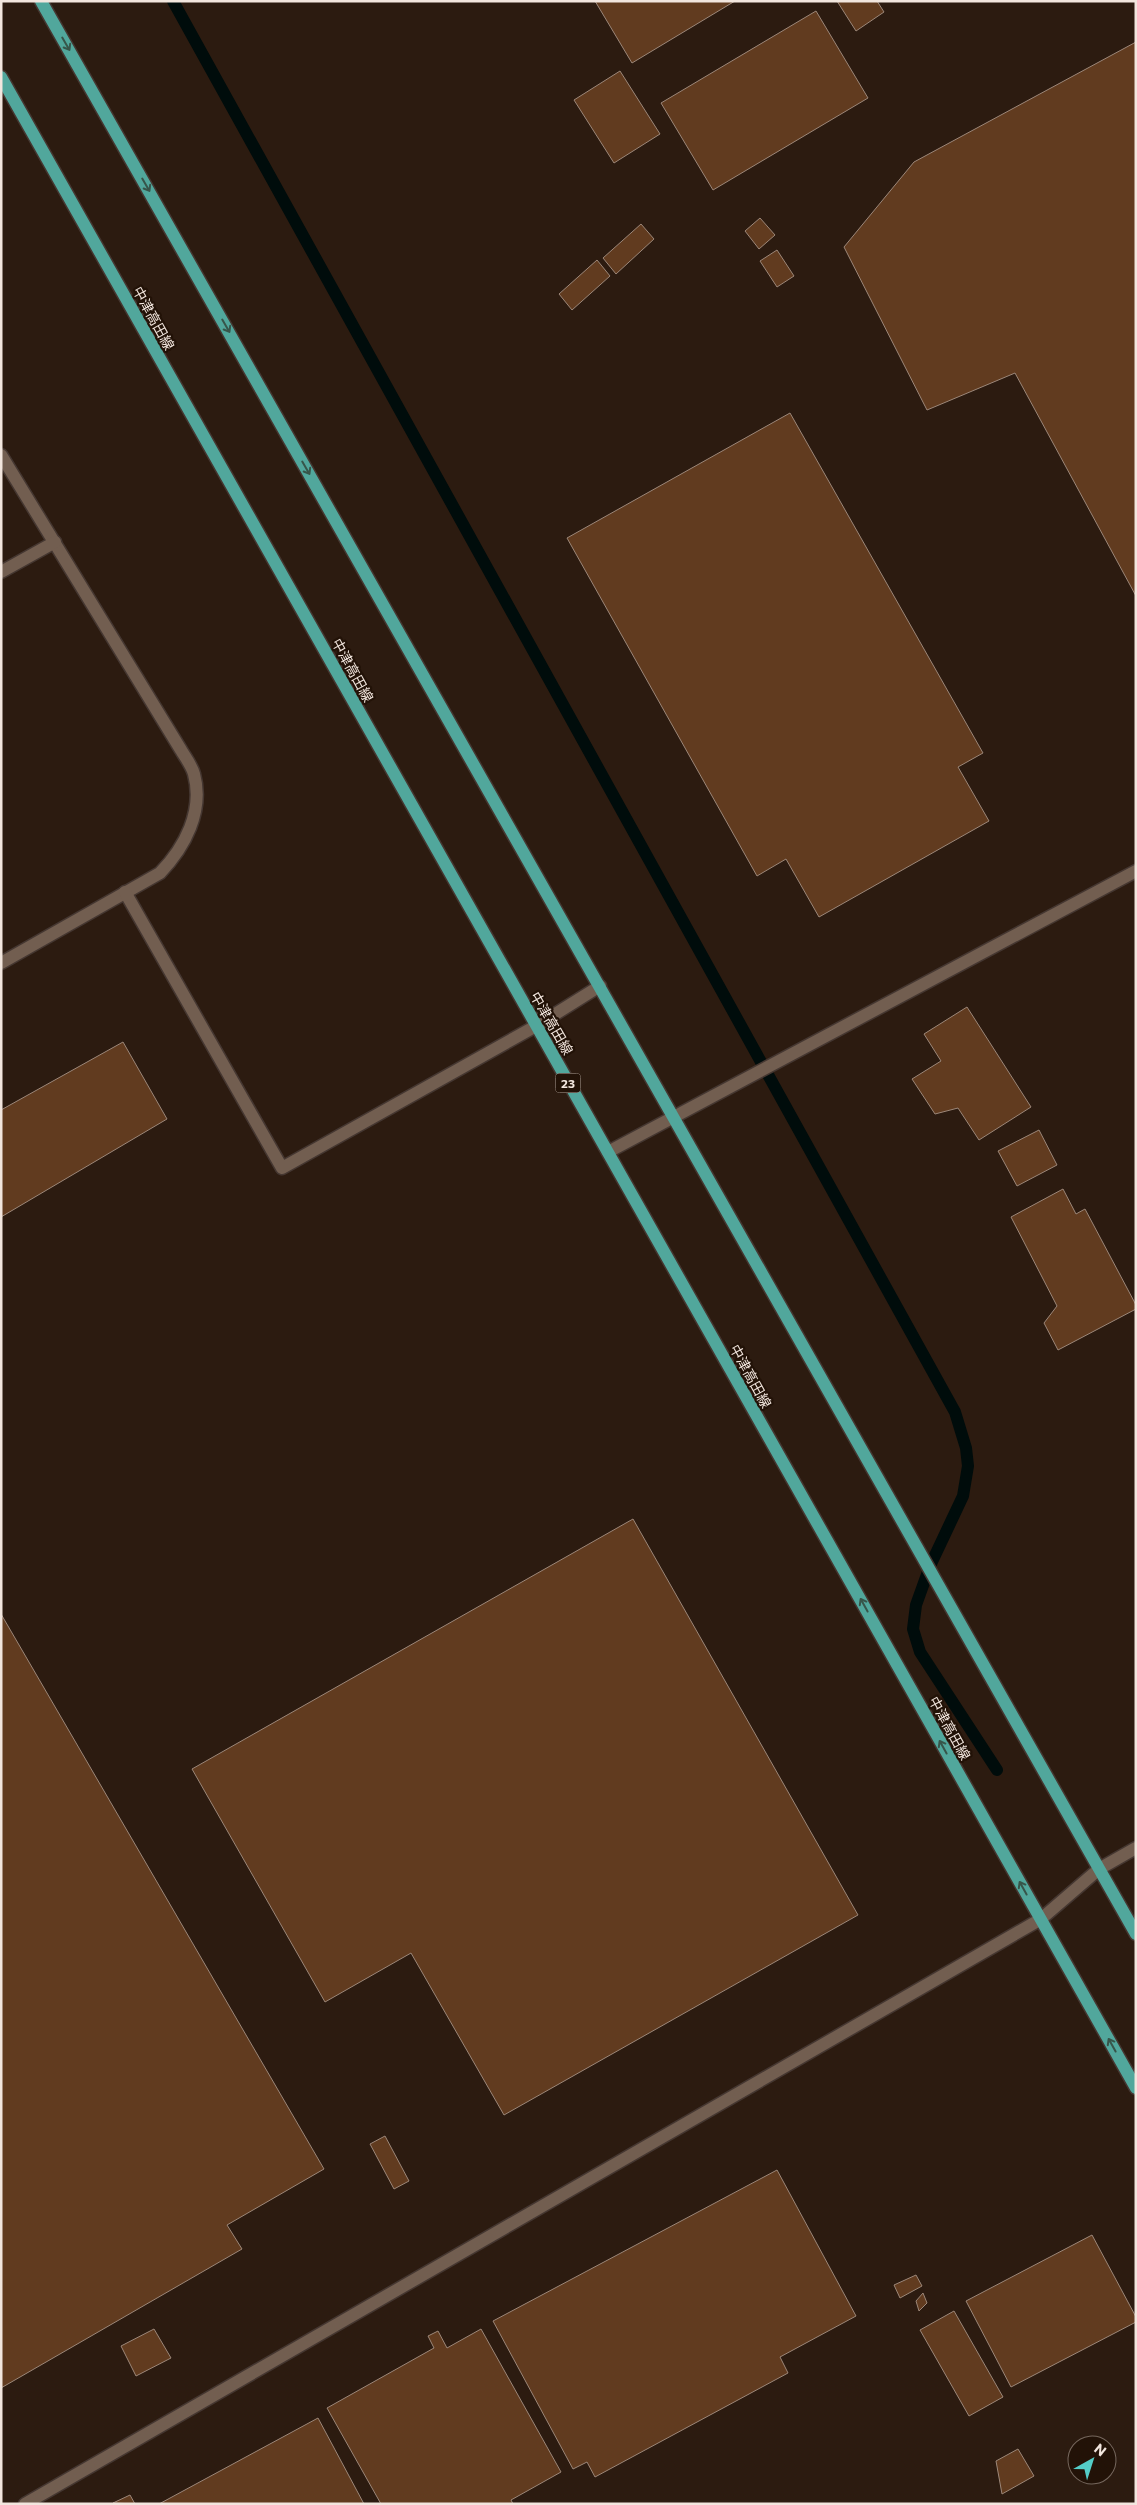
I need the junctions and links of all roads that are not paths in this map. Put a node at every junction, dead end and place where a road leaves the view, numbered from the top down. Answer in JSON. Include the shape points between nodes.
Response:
{"nodes":[{"id":1,"x":42,"y":1,"type":"edge"},
{"id":2,"x":1,"y":77,"type":"edge"},
{"id":3,"x":1,"y":455,"type":"edge"},
{"id":4,"x":55,"y":542,"type":"junction"},
{"id":5,"x":1,"y":572,"type":"edge"},
{"id":6,"x":1136,"y":871,"type":"edge"},
{"id":7,"x":125,"y":892,"type":"junction"},
{"id":8,"x":1,"y":963,"type":"edge"},
{"id":9,"x":600,"y":986,"type":"junction"},
{"id":10,"x":536,"y":1026,"type":"junction"},
{"id":11,"x":674,"y":1116,"type":"junction"},
{"id":12,"x":608,"y":1152,"type":"junction"},
{"id":13,"x":1136,"y":1848,"type":"edge"},
{"id":14,"x":1099,"y":1869,"type":"junction"},
{"id":15,"x":1041,"y":1919,"type":"junction"},
{"id":16,"x":1136,"y":1934,"type":"edge"},
{"id":17,"x":1136,"y":2088,"type":"edge"},
{"id":18,"x":47,"y":2498,"type":"edge"},
{"id":19,"x":25,"y":2504,"type":"edge"}],
"edges":[{"from":1,"to":9,"type":"main road","one_way":true},
{"from":2,"to":10,"type":"main road","name":"中津高田線","number":"23"},
{"from":3,"to":4,"type":"street"},
{"from":4,"to":5,"type":"street"},
{"from":4,"to":7,"type":"street","via":[[194,773],[197,798],[186,839],[160,873]]},
{"from":6,"to":11,"type":"street"},
{"from":7,"to":8,"type":"street"},
{"from":7,"to":10,"type":"street","via":[[282,1168]]},
{"from":9,"to":10,"type":"street"},
{"from":9,"to":11,"type":"main road"},
{"from":10,"to":12,"type":"main road","name":"中津高田線","number":"23"},
{"from":11,"to":12,"type":"street"},
{"from":11,"to":14,"type":"main road"},
{"from":15,"to":12,"type":"main road","name":"中津高田線","number":"23","one_way":true},
{"from":13,"to":14,"type":"street"},
{"from":14,"to":15,"type":"street"},
{"from":14,"to":16,"type":"main road"},
{"from":17,"to":15,"type":"main road","name":"中津高田線","number":"23","one_way":true},
{"from":15,"to":18,"type":"street"},
{"from":18,"to":19,"type":"street"}]}
